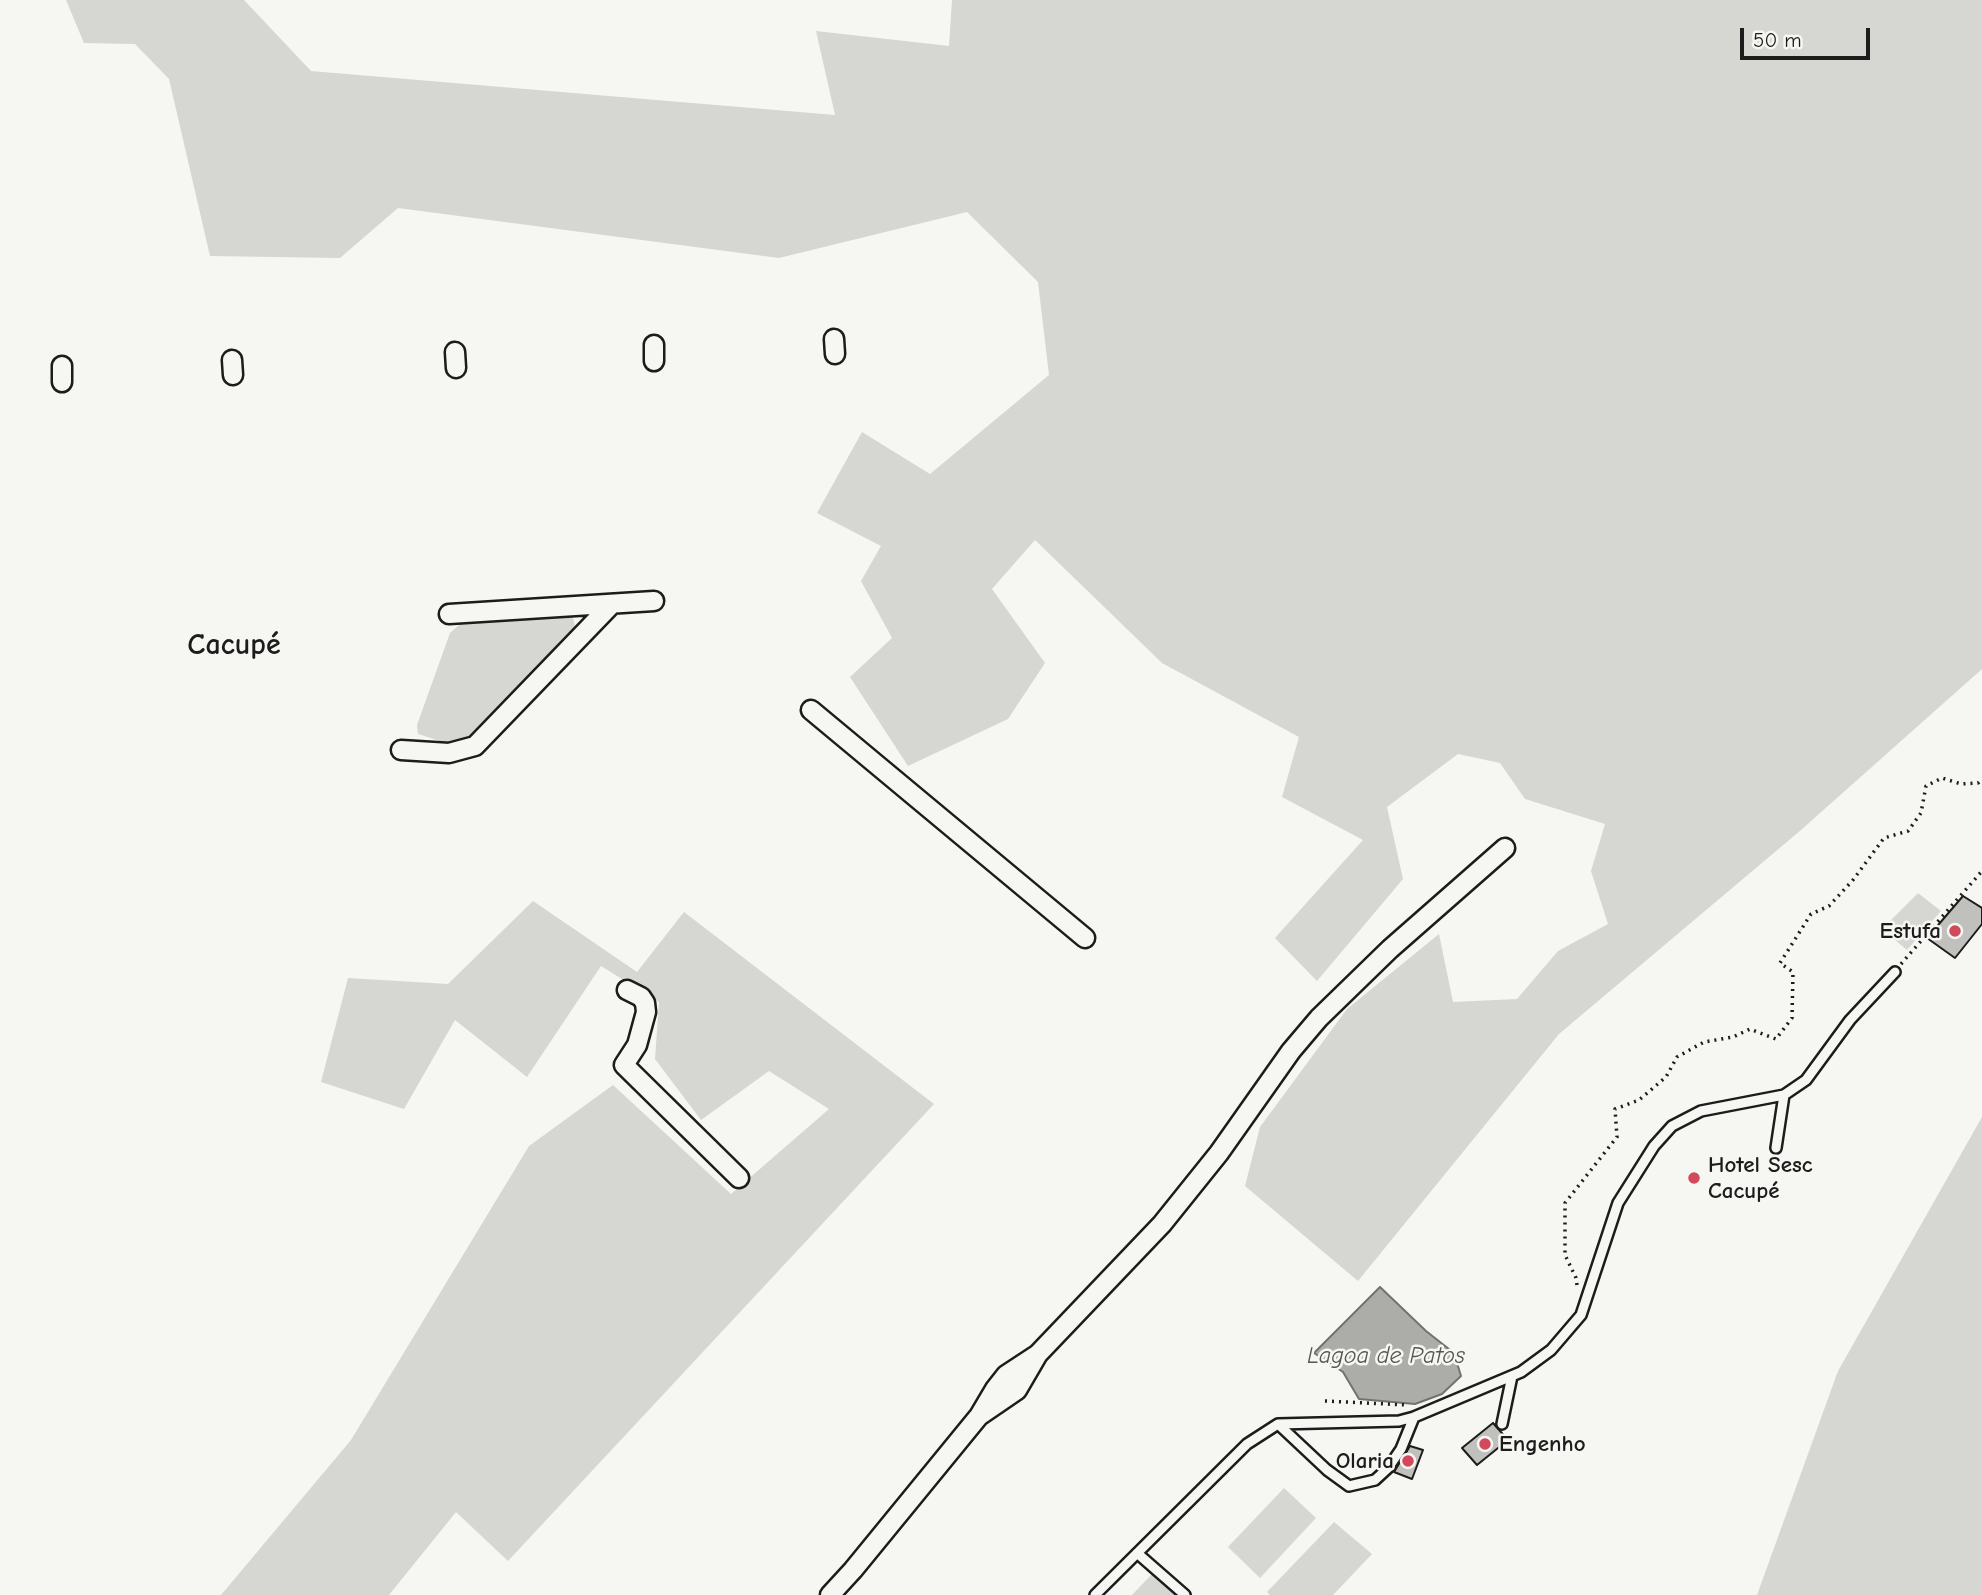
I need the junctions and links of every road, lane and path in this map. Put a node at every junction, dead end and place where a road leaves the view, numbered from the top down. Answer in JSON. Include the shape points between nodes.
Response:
{"nodes":[{"id":1,"x":654,"y":601,"type":"dead end"},
{"id":2,"x":611,"y":605,"type":"junction"},
{"id":3,"x":449,"y":614,"type":"dead end"},
{"id":4,"x":811,"y":710,"type":"dead end"},
{"id":5,"x":401,"y":750,"type":"dead end"},
{"id":6,"x":1982,"y":779,"type":"edge"},
{"id":7,"x":1505,"y":848,"type":"dead end"},
{"id":8,"x":1982,"y":871,"type":"edge"},
{"id":9,"x":1085,"y":938,"type":"dead end"},
{"id":10,"x":1895,"y":972,"type":"joint"},
{"id":11,"x":627,"y":990,"type":"dead end"},
{"id":12,"x":1784,"y":1095,"type":"junction"},
{"id":13,"x":1776,"y":1148,"type":"dead end"},
{"id":14,"x":739,"y":1178,"type":"dead end"},
{"id":15,"x":1581,"y":1315,"type":"junction"},
{"id":16,"x":1512,"y":1376,"type":"junction"},
{"id":17,"x":1325,"y":1401,"type":"dead end"},
{"id":18,"x":1420,"y":1406,"type":"dead end"},
{"id":19,"x":1415,"y":1417,"type":"junction"},
{"id":20,"x":1278,"y":1424,"type":"junction"},
{"id":21,"x":1502,"y":1424,"type":"dead end"},
{"id":22,"x":1137,"y":1553,"type":"junction"},
{"id":23,"x":830,"y":1595,"type":"edge"},
{"id":24,"x":1095,"y":1595,"type":"edge"},
{"id":25,"x":1185,"y":1595,"type":"edge"}],
"edges":[{"from":1,"to":2,"type":"street"},
{"from":2,"to":3,"type":"street"},
{"from":2,"to":5,"type":"street","via":[[475,746],[449,753]]},
{"from":4,"to":9,"type":"street"},
{"from":6,"to":15,"type":"path","via":[[1961,784],[1942,778],[1926,786],[1921,813],[1908,831],[1884,838],[1829,906],[1811,914],[1780,963],[1793,972],[1792,1018],[1776,1039],[1750,1029],[1704,1042],[1677,1057],[1666,1077],[1639,1100],[1615,1109],[1617,1137],[1565,1203],[1565,1255],[1576,1278]]},
{"from":7,"to":23,"type":"street","via":[[1390,948],[1319,1018],[1184,1197],[1038,1354],[1006,1375],[979,1416]]},
{"from":8,"to":10,"type":"path"},
{"from":10,"to":12,"type":"lane","via":[[1850,1020],[1806,1080]]},
{"from":11,"to":14,"type":"street","via":[[641,997],[646,1012],[637,1045],[624,1065]]},
{"from":12,"to":13,"type":"lane"},
{"from":12,"to":15,"type":"lane","via":[[1701,1111],[1672,1126],[1618,1203]]},
{"from":15,"to":16,"type":"lane","via":[[1551,1350]]},
{"from":16,"to":19,"type":"lane"},
{"from":16,"to":21,"type":"lane"},
{"from":17,"to":18,"type":"path"},
{"from":19,"to":20,"type":"lane"},
{"from":19,"to":20,"type":"lane","via":[[1388,1468],[1376,1480],[1349,1486]]},
{"from":20,"to":22,"type":"lane","via":[[1247,1444]]},
{"from":22,"to":24,"type":"lane"},
{"from":22,"to":25,"type":"lane"}]}
